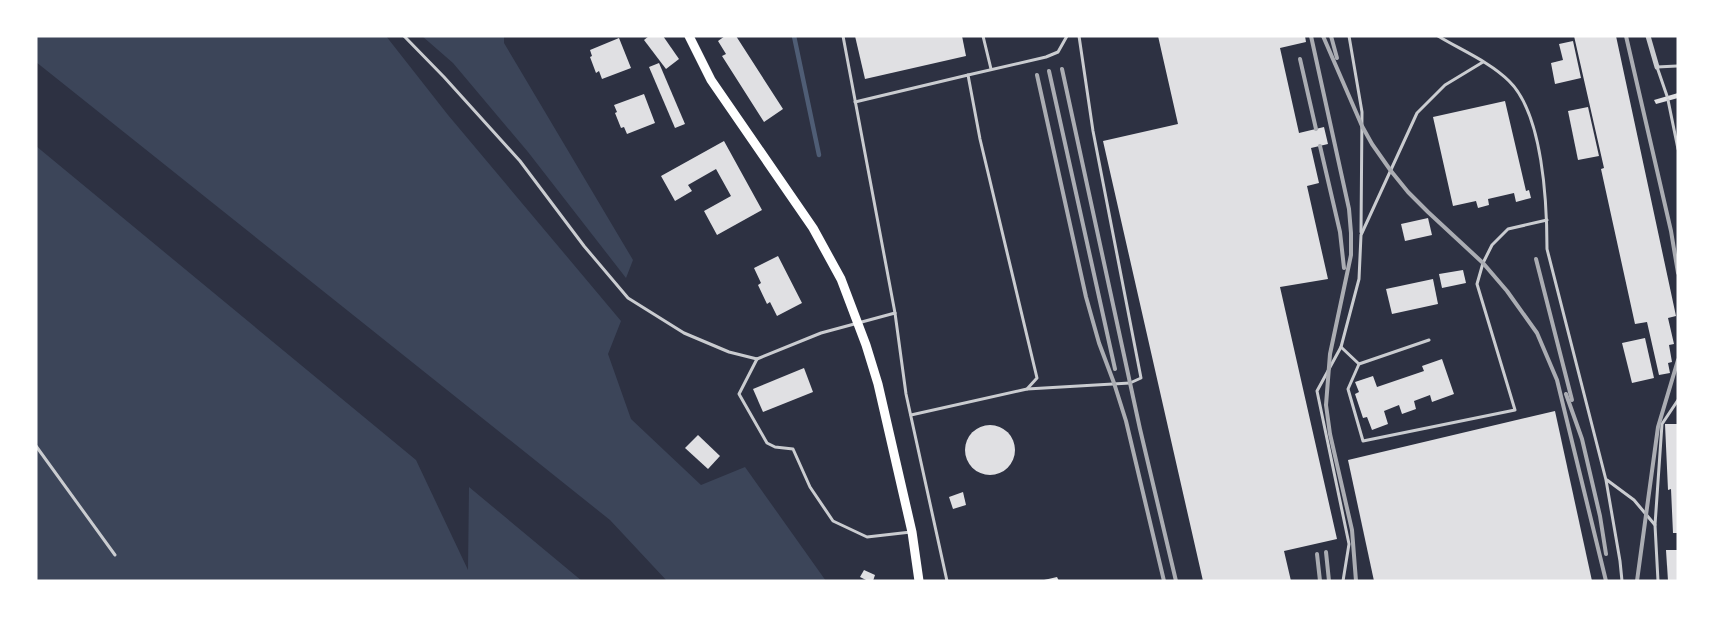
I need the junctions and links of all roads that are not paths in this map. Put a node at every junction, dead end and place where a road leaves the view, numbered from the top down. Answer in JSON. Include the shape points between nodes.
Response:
{"nodes":[{"id":1,"x":404,"y":36,"type":"edge"},
{"id":2,"x":690,"y":36,"type":"edge"},
{"id":3,"x":843,"y":36,"type":"edge"},
{"id":4,"x":983,"y":36,"type":"edge"},
{"id":5,"x":1067,"y":36,"type":"edge"},
{"id":6,"x":1079,"y":36,"type":"edge"},
{"id":7,"x":1349,"y":36,"type":"edge"},
{"id":8,"x":1438,"y":36,"type":"edge"},
{"id":9,"x":1648,"y":36,"type":"edge"},
{"id":10,"x":1484,"y":62,"type":"junction"},
{"id":11,"x":1677,"y":66,"type":"edge"},
{"id":12,"x":1657,"y":67,"type":"junction"},
{"id":13,"x":991,"y":69,"type":"junction"},
{"id":14,"x":968,"y":75,"type":"junction"},
{"id":15,"x":855,"y":102,"type":"junction"},
{"id":16,"x":1678,"y":149,"type":"edge"},
{"id":17,"x":1547,"y":220,"type":"junction"},
{"id":18,"x":1361,"y":235,"type":"junction"},
{"id":19,"x":895,"y":313,"type":"junction"},
{"id":20,"x":1429,"y":340,"type":"dead end"},
{"id":21,"x":1341,"y":347,"type":"junction"},
{"id":22,"x":757,"y":359,"type":"junction"},
{"id":23,"x":1359,"y":364,"type":"junction"},
{"id":24,"x":1028,"y":389,"type":"junction"},
{"id":25,"x":1678,"y":400,"type":"edge"},
{"id":26,"x":911,"y":415,"type":"junction"},
{"id":27,"x":36,"y":446,"type":"edge"},
{"id":28,"x":1606,"y":480,"type":"junction"},
{"id":29,"x":1655,"y":526,"type":"junction"},
{"id":30,"x":912,"y":532,"type":"junction"},
{"id":31,"x":115,"y":555,"type":"dead end"},
{"id":32,"x":919,"y":581,"type":"edge"},
{"id":33,"x":947,"y":581,"type":"edge"},
{"id":34,"x":1344,"y":581,"type":"edge"},
{"id":35,"x":1622,"y":581,"type":"edge"},
{"id":36,"x":1658,"y":581,"type":"edge"}],
"edges":[{"from":1,"to":22,"type":"lane","via":[[520,161],[628,298],[684,333],[729,352]]},
{"from":2,"to":30,"type":"main road","via":[[711,80],[813,228],[841,279],[878,384]]},
{"from":3,"to":15,"type":"lane"},
{"from":4,"to":13,"type":"lane"},
{"from":5,"to":13,"type":"lane","via":[[1058,52]]},
{"from":6,"to":24,"type":"lane","via":[[1093,131],[1141,378],[1130,383]]},
{"from":7,"to":18,"type":"lane","via":[[1362,112]]},
{"from":8,"to":10,"type":"lane"},
{"from":9,"to":12,"type":"street"},
{"from":10,"to":17,"type":"lane","via":[[1509,80],[1523,98],[1537,137]]},
{"from":10,"to":18,"type":"lane","via":[[1445,85],[1417,113]]},
{"from":11,"to":12,"type":"lane"},
{"from":12,"to":16,"type":"lane"},
{"from":13,"to":14,"type":"lane"},
{"from":14,"to":15,"type":"lane"},
{"from":14,"to":24,"type":"lane","via":[[980,139],[1037,378]]},
{"from":15,"to":19,"type":"lane"},
{"from":17,"to":23,"type":"lane","via":[[1508,229],[1492,245],[1477,284],[1515,410],[1363,441],[1348,389]]},
{"from":17,"to":28,"type":"lane","via":[[1547,249]]},
{"from":18,"to":21,"type":"lane","via":[[1359,279]]},
{"from":19,"to":22,"type":"lane","via":[[820,333]]},
{"from":19,"to":26,"type":"lane"},
{"from":20,"to":23,"type":"lane"},
{"from":21,"to":23,"type":"lane"},
{"from":21,"to":34,"type":"lane","via":[[1317,391],[1349,544]]},
{"from":22,"to":30,"type":"lane","via":[[739,394],[767,444],[793,449],[810,487],[833,521],[867,537]]},
{"from":24,"to":26,"type":"lane"},
{"from":25,"to":29,"type":"lane","via":[[1662,424]]},
{"from":26,"to":33,"type":"lane"},
{"from":27,"to":31,"type":"lane"},
{"from":28,"to":29,"type":"lane","via":[[1634,500]]},
{"from":28,"to":35,"type":"lane"},
{"from":29,"to":36,"type":"lane"},
{"from":30,"to":32,"type":"main road"}]}
